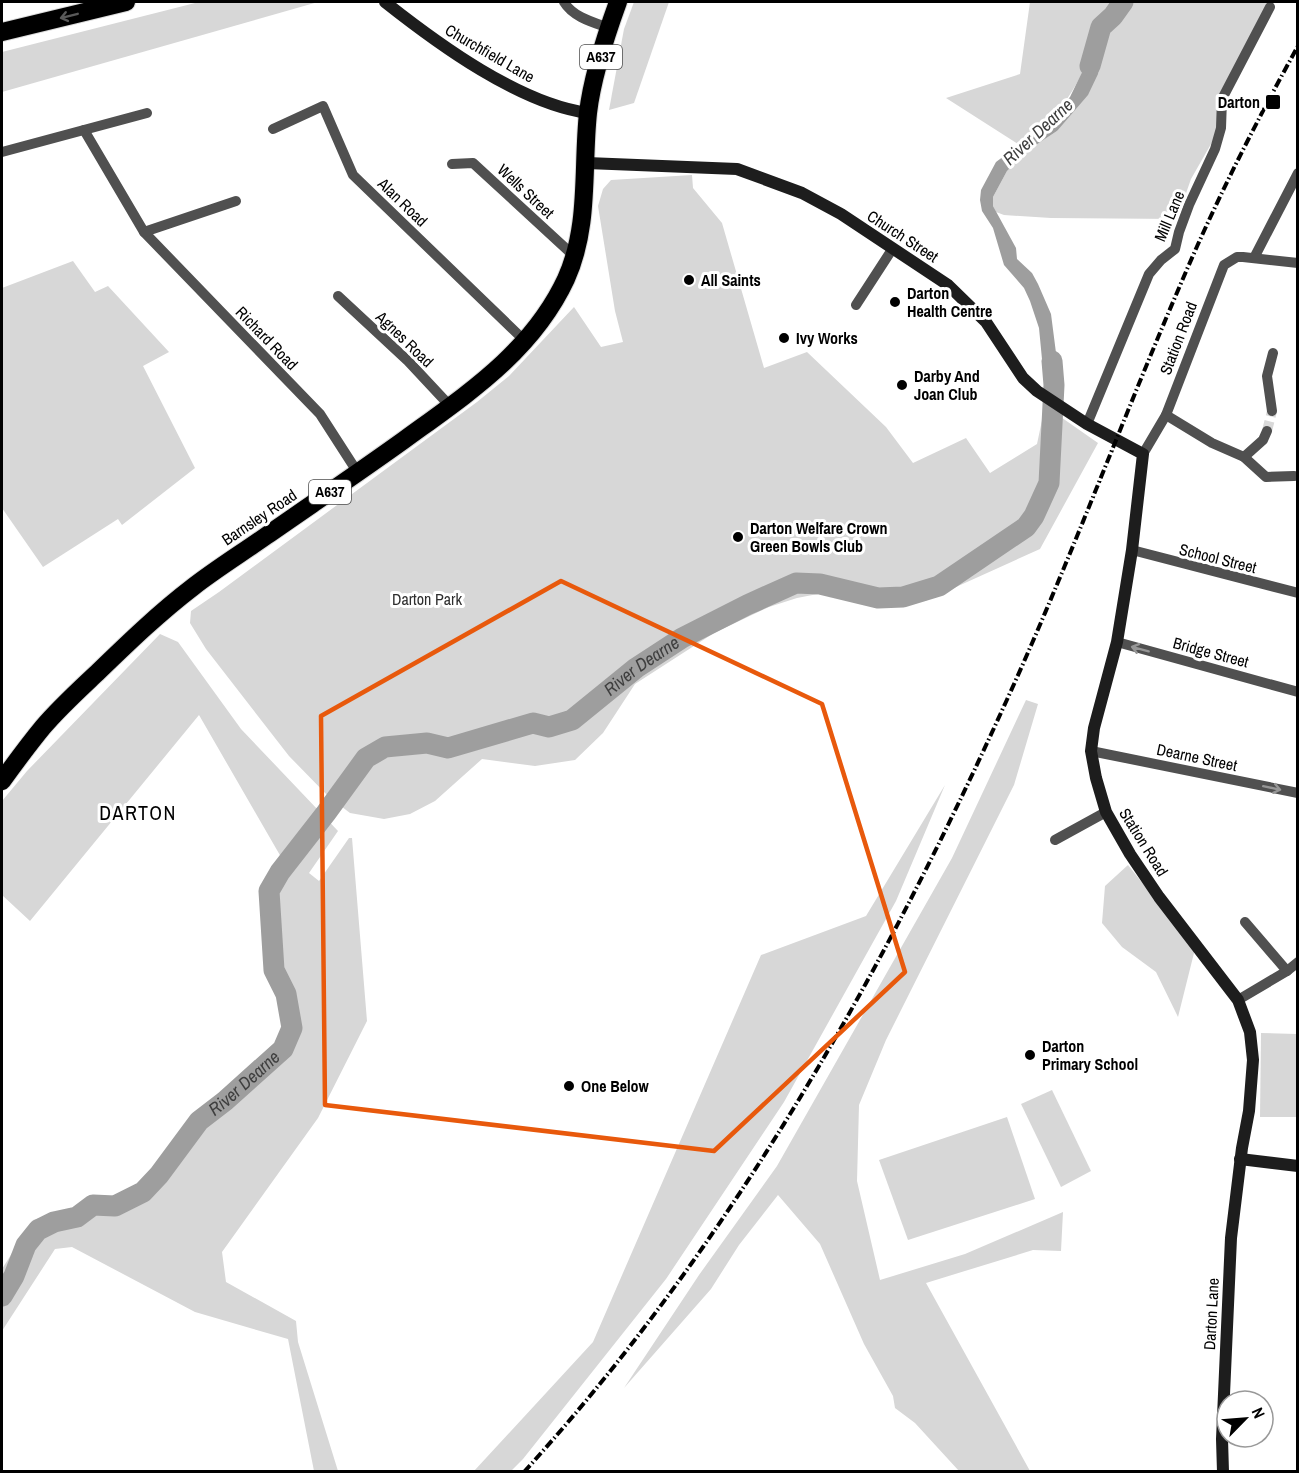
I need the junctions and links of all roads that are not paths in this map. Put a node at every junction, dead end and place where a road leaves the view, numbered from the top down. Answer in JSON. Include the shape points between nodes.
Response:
{"nodes":[{"id":1,"x":126,"y":2,"type":"edge"},
{"id":2,"x":385,"y":2,"type":"edge"},
{"id":3,"x":564,"y":2,"type":"edge"},
{"id":4,"x":618,"y":2,"type":"edge"},
{"id":5,"x":1270,"y":14,"type":"dead end"},
{"id":6,"x":609,"y":28,"type":"junction"},
{"id":7,"x":2,"y":32,"type":"edge"},
{"id":8,"x":147,"y":112,"type":"dead end"},
{"id":9,"x":588,"y":113,"type":"junction"},
{"id":10,"x":273,"y":129,"type":"dead end"},
{"id":11,"x":84,"y":130,"type":"junction"},
{"id":12,"x":2,"y":152,"type":"edge"},
{"id":13,"x":587,"y":163,"type":"junction"},
{"id":14,"x":452,"y":164,"type":"dead end"},
{"id":15,"x":1298,"y":173,"type":"edge"},
{"id":16,"x":236,"y":201,"type":"dead end"},
{"id":17,"x":144,"y":232,"type":"junction"},
{"id":18,"x":893,"y":248,"type":"junction"},
{"id":19,"x":574,"y":256,"type":"junction"},
{"id":20,"x":1254,"y":258,"type":"junction"},
{"id":21,"x":1298,"y":263,"type":"edge"},
{"id":22,"x":338,"y":296,"type":"dead end"},
{"id":23,"x":856,"y":304,"type":"dead end"},
{"id":24,"x":525,"y":341,"type":"junction"},
{"id":25,"x":1273,"y":353,"type":"dead end"},
{"id":26,"x":450,"y":406,"type":"junction"},
{"id":27,"x":1272,"y":411,"type":"tunnel mouth"},
{"id":28,"x":1166,"y":415,"type":"junction"},
{"id":29,"x":1087,"y":424,"type":"junction"},
{"id":30,"x":1267,"y":431,"type":"tunnel mouth"},
{"id":31,"x":1143,"y":454,"type":"junction"},
{"id":32,"x":1244,"y":457,"type":"junction"},
{"id":33,"x":358,"y":473,"type":"junction"},
{"id":34,"x":1294,"y":476,"type":"dead end"},
{"id":35,"x":1131,"y":550,"type":"junction"},
{"id":36,"x":1298,"y":593,"type":"edge"},
{"id":37,"x":1117,"y":642,"type":"junction"},
{"id":38,"x":1298,"y":692,"type":"edge"},
{"id":39,"x":1091,"y":751,"type":"junction"},
{"id":40,"x":2,"y":781,"type":"edge"},
{"id":41,"x":1298,"y":793,"type":"edge"},
{"id":42,"x":1106,"y":812,"type":"junction"},
{"id":43,"x":1055,"y":840,"type":"dead end"},
{"id":44,"x":1245,"y":922,"type":"dead end"},
{"id":45,"x":1298,"y":962,"type":"edge"},
{"id":46,"x":1287,"y":971,"type":"junction"},
{"id":47,"x":1238,"y":1000,"type":"junction"},
{"id":48,"x":1240,"y":1160,"type":"junction"},
{"id":49,"x":1298,"y":1166,"type":"edge"},
{"id":50,"x":1223,"y":1472,"type":"edge"}],
"edges":[{"from":1,"to":7,"type":"highway","one_way":true},
{"from":2,"to":9,"type":"main road","name":"Churchfield Lane","via":[[430,37],[490,74],[544,103]]},
{"from":3,"to":6,"type":"street","via":[[586,20]]},
{"from":4,"to":6,"type":"highway","number":"A637"},
{"from":5,"to":29,"type":"street","name":"Mill Lane","via":[[1222,99],[1221,128],[1215,149],[1189,205],[1175,249],[1149,274]]},
{"from":6,"to":9,"type":"highway","number":"A637"},
{"from":8,"to":11,"type":"street"},
{"from":9,"to":13,"type":"highway","number":"A637"},
{"from":10,"to":24,"type":"street","name":"Alan Road","via":[[323,106],[353,175]]},
{"from":11,"to":12,"type":"street"},
{"from":11,"to":17,"type":"street","name":"Richard Road"},
{"from":13,"to":18,"type":"main road","name":"Church Street","via":[[737,169],[802,193]]},
{"from":13,"to":19,"type":"highway","name":"Barnsley Road","number":"A637"},
{"from":14,"to":19,"type":"street","name":"Wells Street","via":[[473,163]]},
{"from":15,"to":20,"type":"street"},
{"from":16,"to":17,"type":"street"},
{"from":17,"to":33,"type":"street","name":"Richard Road","via":[[320,414]]},
{"from":18,"to":23,"type":"street"},
{"from":18,"to":29,"type":"main road","name":"Church Street","via":[[948,285],[986,322],[1023,378]]},
{"from":19,"to":24,"type":"highway","name":"Barnsley Road","number":"A637","via":[[566,279]]},
{"from":20,"to":21,"type":"street"},
{"from":20,"to":28,"type":"street","name":"Station Road","via":[[1237,257],[1220,272]]},
{"from":22,"to":26,"type":"street","name":"Agnes Road"},
{"from":24,"to":26,"type":"highway","name":"Barnsley Road","number":"A637","via":[[493,374]]},
{"from":25,"to":27,"type":"street","via":[[1267,376]]},
{"from":26,"to":33,"type":"highway","name":"Barnsley Road","number":"A637"},
{"from":28,"to":31,"type":"street","name":"Station Road"},
{"from":28,"to":32,"type":"street"},
{"from":29,"to":31,"type":"main road","name":"Church Street"},
{"from":30,"to":32,"type":"street"},
{"from":31,"to":35,"type":"main road","name":"Station Road"},
{"from":32,"to":34,"type":"street","via":[[1266,477]]},
{"from":33,"to":40,"type":"highway","name":"Barnsley Road","number":"A637","via":[[194,586],[156,617],[44,727]]},
{"from":35,"to":36,"type":"street","name":"School Street"},
{"from":35,"to":37,"type":"main road","name":"Station Road"},
{"from":38,"to":37,"type":"street","name":"Bridge Street","one_way":true},
{"from":37,"to":39,"type":"main road","name":"Station Road"},
{"from":39,"to":41,"type":"street","name":"Dearne Street","one_way":true},
{"from":39,"to":42,"type":"main road","name":"Station Road"},
{"from":42,"to":43,"type":"street"},
{"from":42,"to":47,"type":"main road","name":"Station Road","via":[[1159,897]]},
{"from":44,"to":46,"type":"street"},
{"from":45,"to":46,"type":"street"},
{"from":46,"to":47,"type":"street"},
{"from":47,"to":48,"type":"main road","name":"Station Road","via":[[1250,1032],[1253,1060]]},
{"from":48,"to":49,"type":"main road"},
{"from":48,"to":50,"type":"main road","name":"Darton Lane","via":[[1231,1238]]}]}
